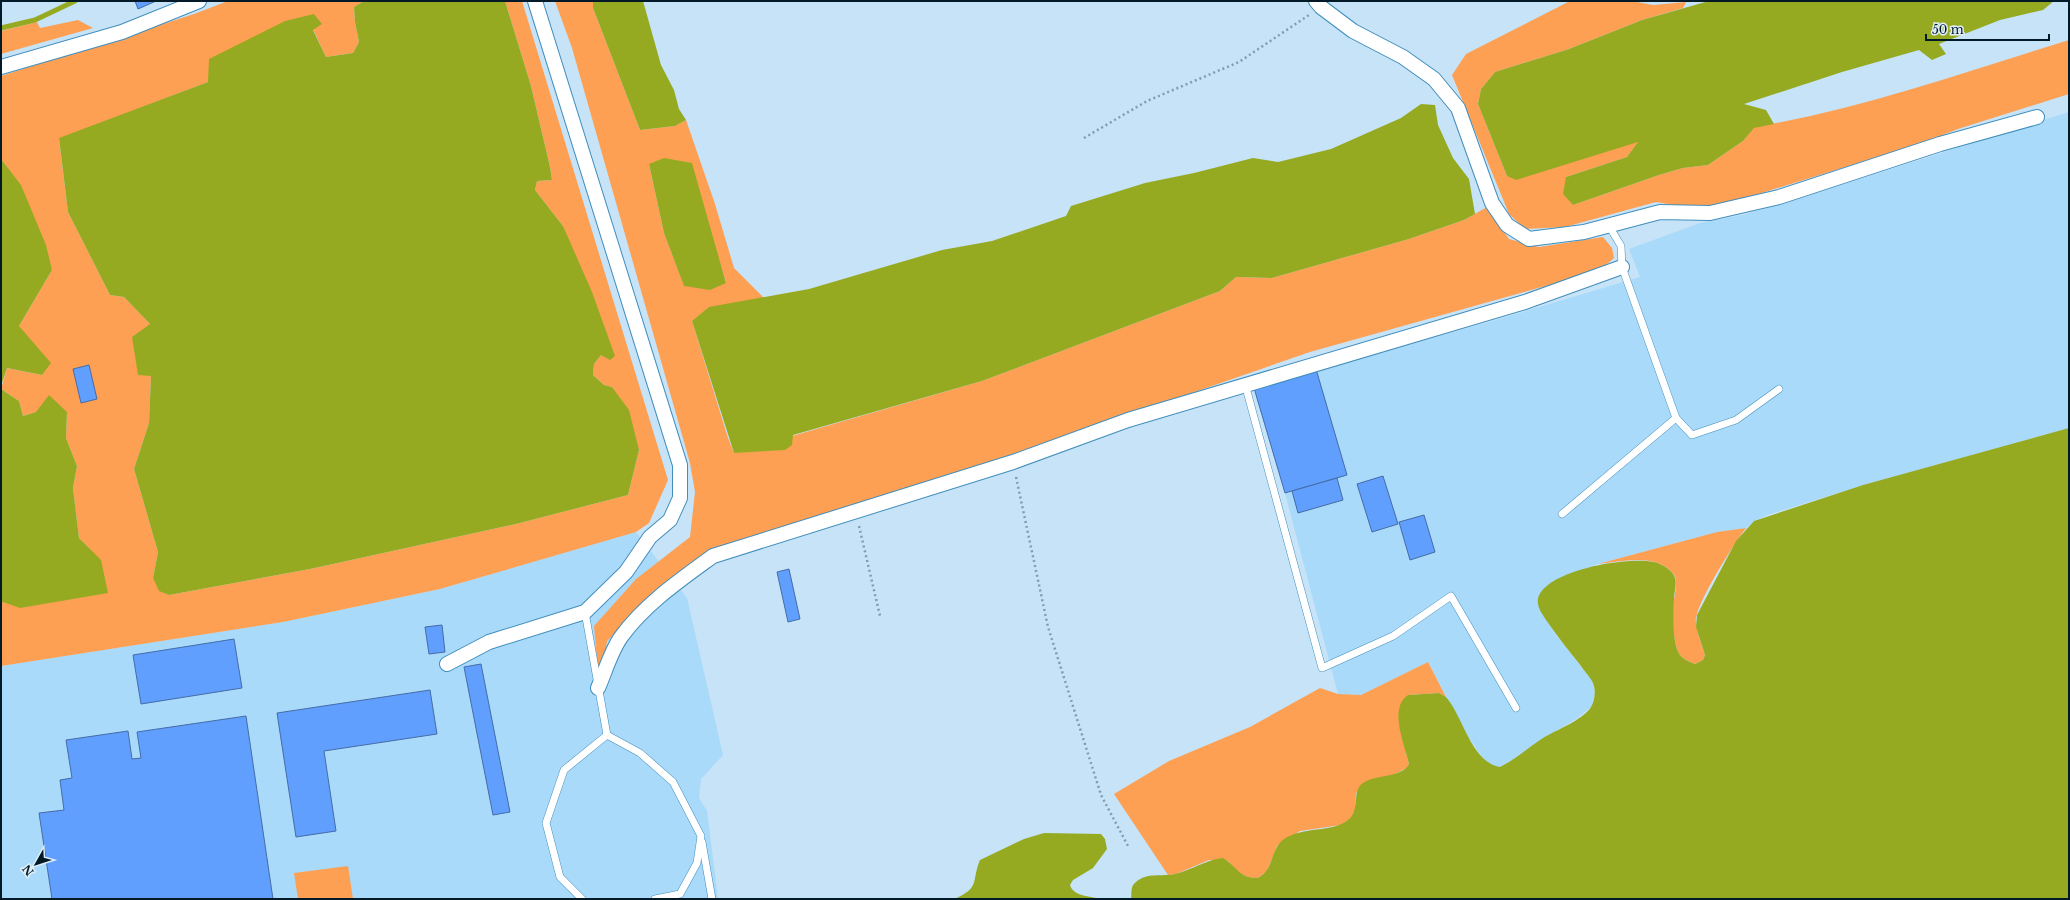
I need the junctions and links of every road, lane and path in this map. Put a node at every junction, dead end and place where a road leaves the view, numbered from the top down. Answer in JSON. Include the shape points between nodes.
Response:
{"nodes":[{"id":1,"x":199,"y":1,"type":"edge"},
{"id":2,"x":536,"y":1,"type":"edge"},
{"id":3,"x":1318,"y":4,"type":"edge"},
{"id":4,"x":1,"y":67,"type":"edge"},
{"id":5,"x":2037,"y":116,"type":"dead end"},
{"id":6,"x":1084,"y":138,"type":"dead end"},
{"id":7,"x":1609,"y":226,"type":"junction"},
{"id":8,"x":1622,"y":267,"type":"junction"},
{"id":9,"x":1245,"y":384,"type":"junction"},
{"id":10,"x":1779,"y":389,"type":"dead end"},
{"id":11,"x":1676,"y":418,"type":"junction"},
{"id":12,"x":1013,"y":462,"type":"junction"},
{"id":13,"x":856,"y":512,"type":"junction"},
{"id":14,"x":1562,"y":514,"type":"dead end"},
{"id":15,"x":585,"y":612,"type":"junction"},
{"id":16,"x":880,"y":616,"type":"dead end"},
{"id":17,"x":447,"y":664,"type":"dead end"},
{"id":18,"x":598,"y":688,"type":"junction"},
{"id":19,"x":1516,"y":708,"type":"dead end"},
{"id":20,"x":607,"y":735,"type":"junction"},
{"id":21,"x":701,"y":836,"type":"junction"},
{"id":22,"x":1128,"y":846,"type":"dead end"},
{"id":23,"x":582,"y":899,"type":"edge"},
{"id":24,"x":656,"y":899,"type":"edge"},
{"id":25,"x":712,"y":899,"type":"edge"}],
"edges":[{"from":1,"to":4,"type":"street","via":[[122,32]]},
{"from":2,"to":15,"type":"street","via":[[680,464],[680,498],[670,520],[650,537],[626,572]]},
{"from":3,"to":6,"type":"path","via":[[1239,62],[1147,101]]},
{"from":3,"to":7,"type":"street","via":[[1353,31],[1403,57],[1434,79],[1458,108],[1492,203],[1507,225],[1529,239]]},
{"from":5,"to":7,"type":"street","via":[[1940,144],[1779,197],[1710,213],[1660,212]]},
{"from":7,"to":8,"type":"lane","via":[[1621,246]]},
{"from":8,"to":9,"type":"street","via":[[1525,302]]},
{"from":8,"to":11,"type":"lane"},
{"from":9,"to":12,"type":"street","via":[[1128,420]]},
{"from":9,"to":19,"type":"lane","via":[[1322,668],[1393,636],[1451,596]]},
{"from":10,"to":11,"type":"lane","via":[[1736,420],[1692,435]]},
{"from":11,"to":14,"type":"lane"},
{"from":12,"to":13,"type":"street"},
{"from":12,"to":22,"type":"path","via":[[1048,627],[1101,795]]},
{"from":13,"to":16,"type":"path"},
{"from":13,"to":18,"type":"street","via":[[713,556],[644,610],[620,638]]},
{"from":15,"to":17,"type":"street","via":[[489,642]]},
{"from":15,"to":18,"type":"lane"},
{"from":18,"to":20,"type":"lane"},
{"from":20,"to":21,"type":"lane","via":[[640,753],[673,782]]},
{"from":20,"to":23,"type":"lane","via":[[564,770],[546,823],[560,877]]},
{"from":21,"to":24,"type":"lane","via":[[697,863],[680,894]]},
{"from":21,"to":25,"type":"lane"}]}
